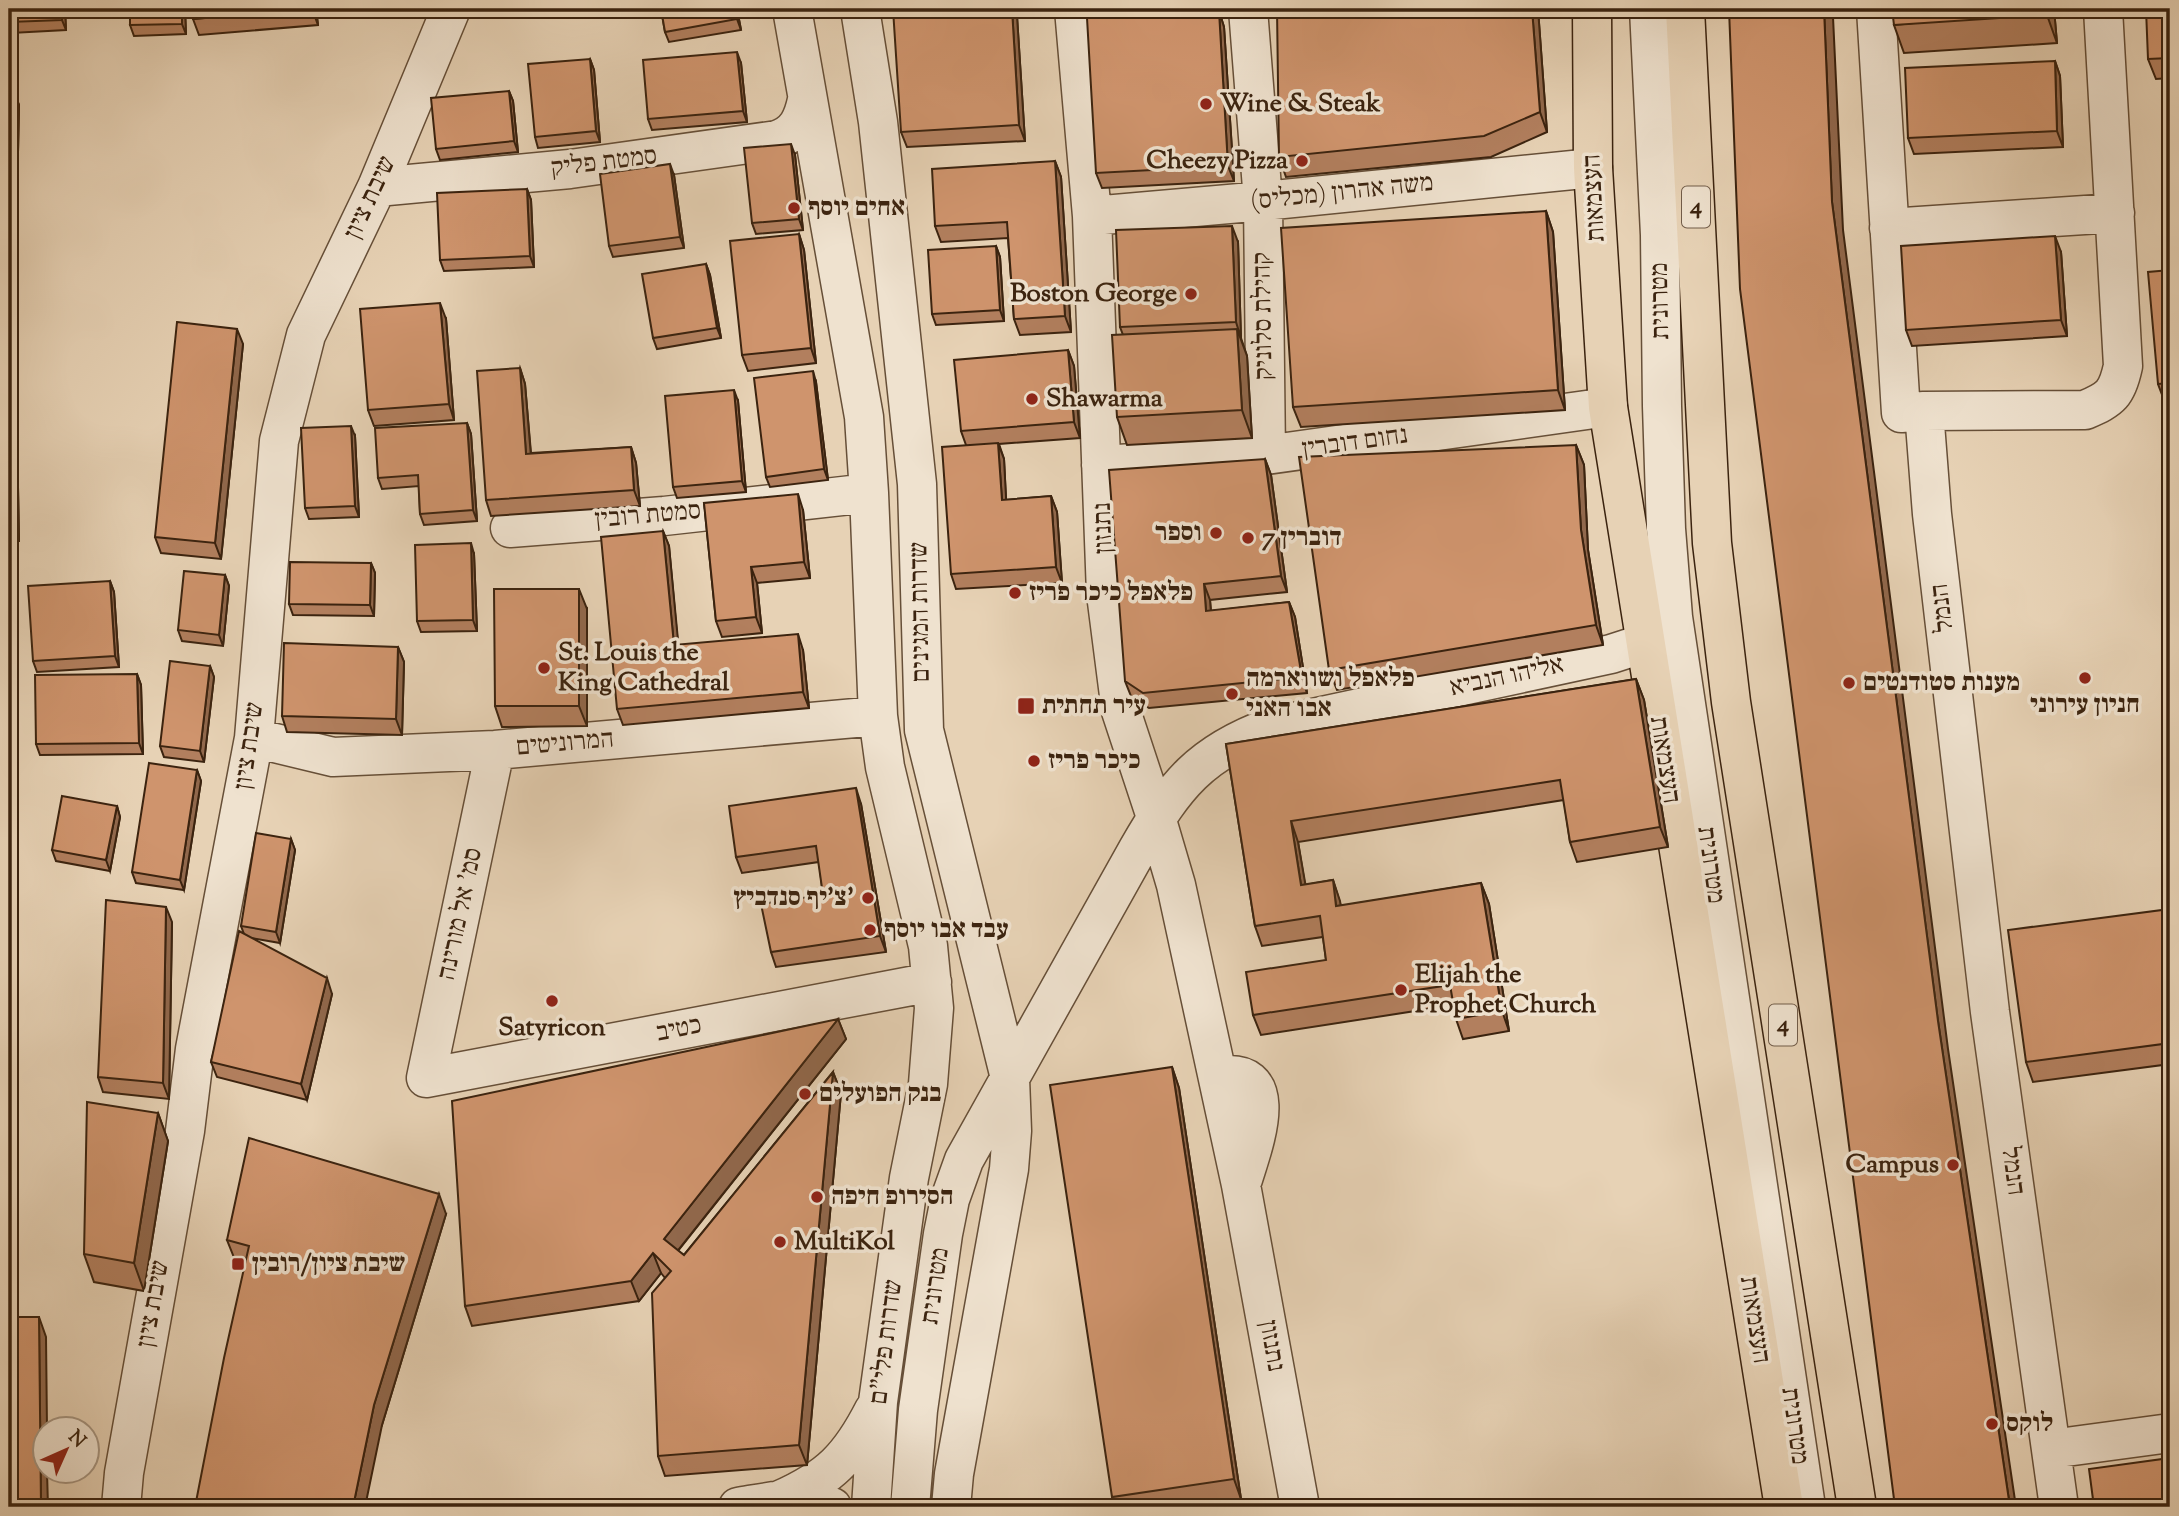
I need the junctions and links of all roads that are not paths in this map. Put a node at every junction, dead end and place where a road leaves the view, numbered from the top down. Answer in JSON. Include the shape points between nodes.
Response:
{"nodes":[{"id":1,"x":451,"y":9,"type":"edge"},
{"id":2,"x":792,"y":9,"type":"edge"},
{"id":3,"x":860,"y":9,"type":"edge"},
{"id":4,"x":1165,"y":9,"type":"edge"},
{"id":5,"x":1248,"y":9,"type":"edge"},
{"id":6,"x":1592,"y":9,"type":"edge"},
{"id":7,"x":1649,"y":9,"type":"edge"},
{"id":8,"x":1685,"y":9,"type":"edge"},
{"id":9,"x":1876,"y":9,"type":"edge"},
{"id":10,"x":2103,"y":9,"type":"edge"},
{"id":11,"x":1074,"y":11,"type":"edge"},
{"id":12,"x":807,"y":100,"type":"junction"},
{"id":13,"x":1593,"y":169,"type":"junction"},
{"id":14,"x":377,"y":187,"type":"junction"},
{"id":15,"x":1263,"y":201,"type":"junction"},
{"id":16,"x":2115,"y":212,"type":"junction"},
{"id":17,"x":1092,"y":215,"type":"junction"},
{"id":18,"x":1889,"y":228,"type":"junction"},
{"id":19,"x":1608,"y":407,"type":"junction"},
{"id":20,"x":1924,"y":411,"type":"junction"},
{"id":21,"x":1266,"y":455,"type":"junction"},
{"id":22,"x":1101,"y":466,"type":"junction"},
{"id":23,"x":869,"y":493,"type":"junction"},
{"id":24,"x":510,"y":528,"type":"edge"},
{"id":25,"x":1673,"y":617,"type":"junction"},
{"id":26,"x":1646,"y":643,"type":"junction"},
{"id":27,"x":878,"y":716,"type":"junction"},
{"id":28,"x":254,"y":738,"type":"junction"},
{"id":29,"x":495,"y":750,"type":"junction"},
{"id":30,"x":1156,"y":817,"type":"junction"},
{"id":31,"x":932,"y":982,"type":"junction"},
{"id":32,"x":426,"y":1078,"type":"joint"},
{"id":33,"x":1010,"y":1078,"type":"junction"},
{"id":34,"x":964,"y":1160,"type":"junction"},
{"id":35,"x":909,"y":1178,"type":"junction"},
{"id":36,"x":1003,"y":1208,"type":"junction"},
{"id":37,"x":878,"y":1402,"type":"junction"},
{"id":38,"x":2170,"y":1433,"type":"edge"},
{"id":39,"x":2050,"y":1449,"type":"junction"},
{"id":40,"x":780,"y":1500,"type":"junction"},
{"id":41,"x":121,"y":1507,"type":"edge"},
{"id":42,"x":738,"y":1507,"type":"edge"},
{"id":43,"x":832,"y":1507,"type":"edge"},
{"id":44,"x":871,"y":1507,"type":"edge"},
{"id":45,"x":911,"y":1507,"type":"edge"},
{"id":46,"x":951,"y":1507,"type":"edge"},
{"id":47,"x":1300,"y":1507,"type":"edge"},
{"id":48,"x":1784,"y":1507,"type":"edge"},
{"id":49,"x":1806,"y":1507,"type":"edge"},
{"id":50,"x":1857,"y":1507,"type":"edge"},
{"id":51,"x":2059,"y":1507,"type":"edge"}],
"edges":[{"from":1,"to":14,"type":"street","name":"שיבת ציון"},
{"from":2,"to":12,"type":"street","name":"שדרות המגינים"},
{"from":3,"to":33,"type":"street","name":"שדרות המגינים","via":[[878,122],[917,484],[924,730]]},
{"from":4,"to":11,"type":"street"},
{"from":5,"to":15,"type":"street","name":"קהילת סלוניק"},
{"from":6,"to":13,"type":"highway","name":"העצמאות"},
{"from":7,"to":25,"type":"street","name":"מטרונית"},
{"from":8,"to":50,"type":"highway","number":"4","via":[[1712,542],[1731,702]]},
{"from":9,"to":18,"type":"street"},
{"from":10,"to":16,"type":"street"},
{"from":11,"to":17,"type":"street","name":"נתנזון"},
{"from":12,"to":14,"type":"street","name":"סמטת פליק","via":[[793,132],[777,140],[570,169]]},
{"from":12,"to":23,"type":"street","name":"שדרות המגינים","via":[[864,418]]},
{"from":13,"to":15,"type":"street","name":"משה אהרון (מכליס)"},
{"from":13,"to":19,"type":"highway","name":"העצמאות"},
{"from":14,"to":28,"type":"street","name":"שיבת ציון","via":[[306,335],[279,441]]},
{"from":15,"to":17,"type":"street","name":"משה אהרון (מכליס)"},
{"from":15,"to":21,"type":"street","name":"קהילת סלוניק"},
{"from":16,"to":18,"type":"street"},
{"from":16,"to":20,"type":"street","via":[[2123,366],[2115,393],[2085,410]]},
{"from":17,"to":22,"type":"street","name":"נתנזון"},
{"from":18,"to":20,"type":"street","via":[[1901,413]]},
{"from":19,"to":21,"type":"street","name":"נחום דוברין"},
{"from":19,"to":26,"type":"highway","name":"העצמאות"},
{"from":20,"to":39,"type":"street","name":"הנמל","via":[[1990,1012]]},
{"from":21,"to":22,"type":"street","name":"נחום דוברין"},
{"from":22,"to":30,"type":"street","name":"נתנזון","via":[[1106,594],[1121,711]]},
{"from":23,"to":24,"type":"street","name":"סמטת רובין"},
{"from":23,"to":27,"type":"street","name":"שדרות המגינים"},
{"from":25,"to":26,"type":"street","name":"אליהו הנביא"},
{"from":25,"to":49,"type":"street","name":"מטרונית"},
{"from":26,"to":30,"type":"street","name":"אליהו הנביא","via":[[1271,727],[1214,754],[1175,790]]},
{"from":26,"to":48,"type":"highway","name":"העצמאות"},
{"from":27,"to":29,"type":"street","name":"המרוניטים"},
{"from":27,"to":31,"type":"street","name":"שדרות המגינים"},
{"from":28,"to":29,"type":"street","name":"המרוניטים","via":[[333,757]]},
{"from":28,"to":41,"type":"street","name":"שיבת ציון","via":[[195,1049]]},
{"from":29,"to":32,"type":"street","name":"סמ' אל מורינה"},
{"from":30,"to":33,"type":"street","name":"אליהו הנביא"},
{"from":30,"to":47,"type":"street","name":"נתנזון","via":[[1177,885],[1218,1076],[1242,1077],[1254,1085],[1261,1100],[1241,1185]]},
{"from":31,"to":32,"type":"street","name":"כטיב"},
{"from":31,"to":35,"type":"street","name":"שדרות המגינים","via":[[934,1025],[928,1084]]},
{"from":33,"to":34,"type":"street","name":"מטרונית"},
{"from":33,"to":36,"type":"street","name":"שדרות המגינים","via":[[1012,1131]]},
{"from":34,"to":35,"type":"street","via":[[942,1159]]},
{"from":34,"to":36,"type":"street","via":[[992,1179]]},
{"from":34,"to":45,"type":"street","name":"מטרונית","via":[[943,1234],[918,1410]]},
{"from":35,"to":37,"type":"street","name":"שדרות פלי\"ם"},
{"from":36,"to":46,"type":"street"},
{"from":37,"to":40,"type":"street","via":[[858,1440],[838,1464]]},
{"from":37,"to":44,"type":"street","name":"שדרות פלי\"ם"},
{"from":38,"to":39,"type":"street"},
{"from":39,"to":51,"type":"street","name":"הנמל"},
{"from":40,"to":42,"type":"street"},
{"from":40,"to":43,"type":"street"}]}
